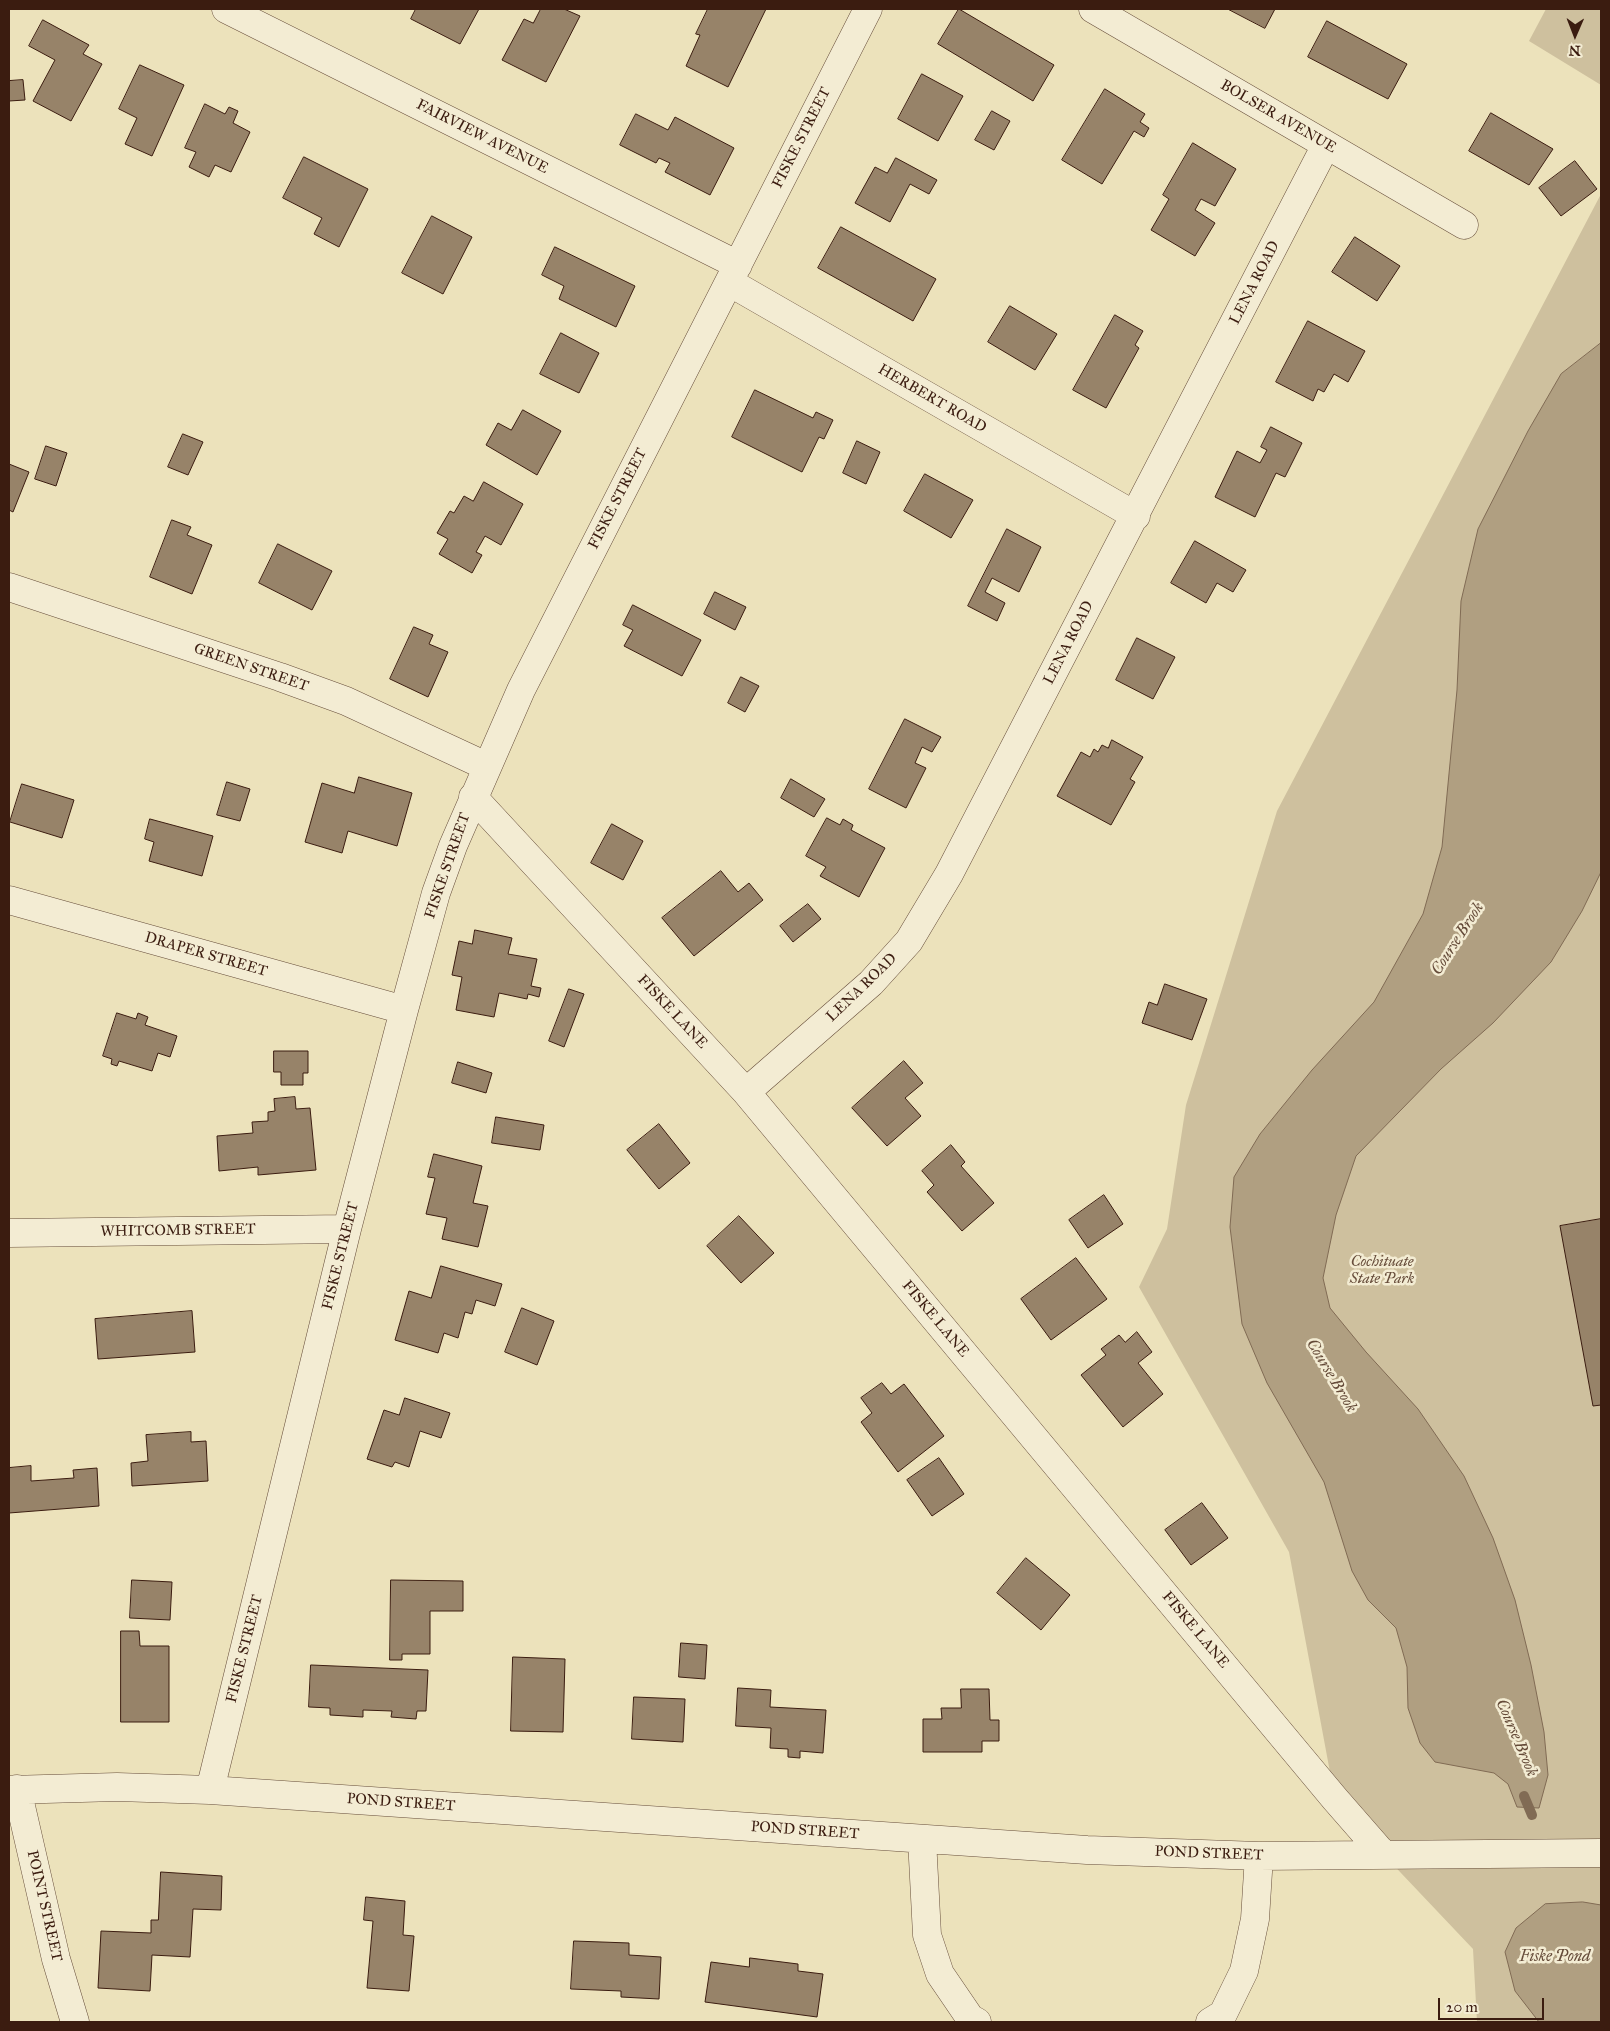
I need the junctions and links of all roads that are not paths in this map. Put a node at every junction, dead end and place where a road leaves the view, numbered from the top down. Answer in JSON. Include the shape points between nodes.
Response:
{"nodes":[{"id":1,"x":226,"y":9,"type":"edge"},
{"id":2,"x":868,"y":9,"type":"edge"},
{"id":3,"x":1093,"y":9,"type":"edge"},
{"id":4,"x":1326,"y":144,"type":"junction"},
{"id":5,"x":1464,"y":224,"type":"dead end"},
{"id":6,"x":733,"y":274,"type":"junction"},
{"id":7,"x":1136,"y":516,"type":"junction"},
{"id":8,"x":9,"y":587,"type":"edge"},
{"id":9,"x":486,"y":766,"type":"junction"},
{"id":10,"x":473,"y":797,"type":"junction"},
{"id":11,"x":9,"y":900,"type":"edge"},
{"id":12,"x":404,"y":1010,"type":"junction"},
{"id":13,"x":746,"y":1092,"type":"junction"},
{"id":14,"x":347,"y":1229,"type":"junction"},
{"id":15,"x":9,"y":1234,"type":"edge"},
{"id":16,"x":13,"y":1790,"type":"edge"},
{"id":17,"x":210,"y":1790,"type":"junction"},
{"id":18,"x":922,"y":1839,"type":"junction"},
{"id":19,"x":1383,"y":1854,"type":"junction"},
{"id":20,"x":1601,"y":1854,"type":"edge"},
{"id":21,"x":1259,"y":1856,"type":"junction"},
{"id":22,"x":75,"y":2022,"type":"edge"},
{"id":23,"x":978,"y":2022,"type":"edge"},
{"id":24,"x":1210,"y":2022,"type":"edge"}],
"edges":[{"from":1,"to":6,"type":"street","name":"FAIRVIEW AVENUE"},
{"from":2,"to":6,"type":"street","name":"FISKE STREET"},
{"from":3,"to":4,"type":"street","name":"BOLSER AVENUE"},
{"from":4,"to":5,"type":"street","name":"BOLSER AVENUE"},
{"from":4,"to":7,"type":"street","name":"LENA ROAD"},
{"from":6,"to":7,"type":"street","name":"HERBERT ROAD"},
{"from":6,"to":9,"type":"street","name":"FISKE STREET","via":[[521,690]]},
{"from":7,"to":13,"type":"street","name":"LENA ROAD","via":[[949,874],[910,941],[871,983]]},
{"from":8,"to":9,"type":"street","name":"GREEN STREET","via":[[337,698]]},
{"from":9,"to":10,"type":"street","name":"FISKE STREET"},
{"from":10,"to":12,"type":"street","name":"FISKE STREET","via":[[436,893]]},
{"from":10,"to":13,"type":"street","name":"FISKE LANE"},
{"from":11,"to":12,"type":"street","name":"DRAPER STREET"},
{"from":12,"to":14,"type":"street","name":"FISKE STREET"},
{"from":13,"to":19,"type":"street","name":"FISKE LANE"},
{"from":14,"to":15,"type":"street","name":"WHITCOMB STREET"},
{"from":14,"to":17,"type":"street","name":"FISKE STREET"},
{"from":16,"to":17,"type":"street","name":"POND STREET","via":[[117,1787]]},
{"from":16,"to":22,"type":"street","name":"POINT STREET"},
{"from":17,"to":18,"type":"street","name":"POND STREET"},
{"from":18,"to":21,"type":"street","name":"POND STREET","via":[[1087,1850]]},
{"from":18,"to":23,"type":"street","via":[[928,1935],[940,1974],[970,2018]]},
{"from":19,"to":20,"type":"street","name":"POND STREET"},
{"from":19,"to":21,"type":"street","name":"POND STREET"},
{"from":21,"to":24,"type":"street","via":[[1255,1919],[1244,1971],[1223,2014]]}]}
